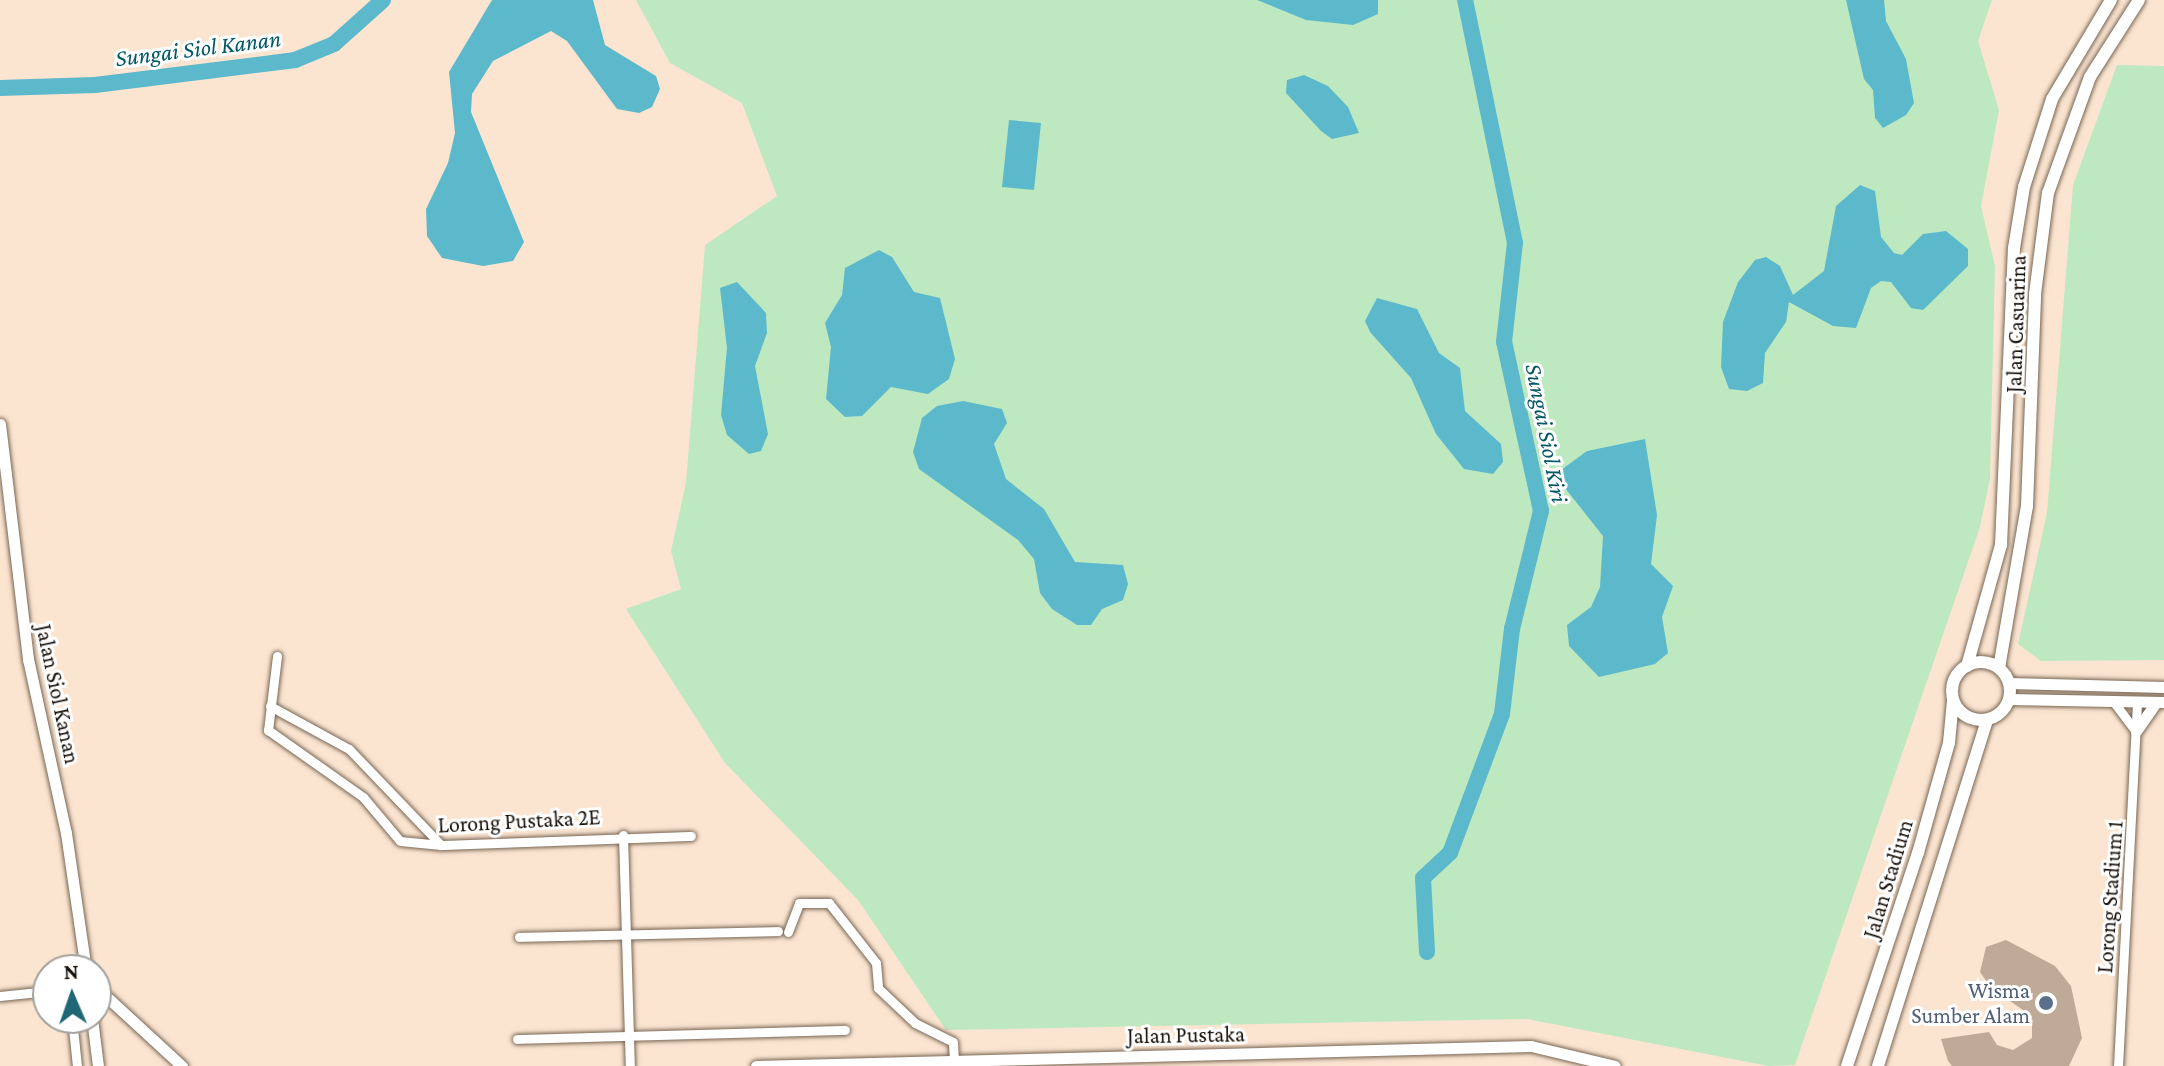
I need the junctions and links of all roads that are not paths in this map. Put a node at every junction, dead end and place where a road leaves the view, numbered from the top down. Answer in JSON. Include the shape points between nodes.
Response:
{"nodes":[{"id":1,"x":2111,"y":0,"type":"edge"},
{"id":2,"x":2139,"y":0,"type":"edge"},
{"id":3,"x":0,"y":424,"type":"edge"},
{"id":4,"x":277,"y":656,"type":"dead end"},
{"id":5,"x":1967,"y":666,"type":"junction"},
{"id":6,"x":1999,"y":668,"type":"junction"},
{"id":7,"x":2009,"y":683,"type":"junction"},
{"id":8,"x":2104,"y":686,"type":"junction"},
{"id":9,"x":2164,"y":687,"type":"edge"},
{"id":10,"x":2009,"y":699,"type":"junction"},
{"id":11,"x":1953,"y":701,"type":"junction"},
{"id":12,"x":2113,"y":701,"type":"junction"},
{"id":13,"x":2137,"y":702,"type":"junction"},
{"id":14,"x":2160,"y":702,"type":"edge"},
{"id":15,"x":270,"y":706,"type":"junction"},
{"id":16,"x":1987,"y":720,"type":"junction"},
{"id":17,"x":2136,"y":731,"type":"junction"},
{"id":18,"x":623,"y":835,"type":"junction"},
{"id":19,"x":691,"y":836,"type":"dead end"},
{"id":20,"x":441,"y":845,"type":"junction"},
{"id":21,"x":624,"y":934,"type":"junction"},
{"id":22,"x":519,"y":937,"type":"dead end"},
{"id":23,"x":84,"y":954,"type":"edge"},
{"id":24,"x":32,"y":993,"type":"edge"},
{"id":25,"x":0,"y":996,"type":"edge"},
{"id":26,"x":112,"y":1002,"type":"edge"},
{"id":27,"x":845,"y":1030,"type":"dead end"},
{"id":28,"x":628,"y":1033,"type":"junction"},
{"id":29,"x":74,"y":1034,"type":"edge"},
{"id":30,"x":94,"y":1034,"type":"edge"},
{"id":31,"x":1887,"y":1035,"type":"junction"},
{"id":32,"x":517,"y":1039,"type":"dead end"},
{"id":33,"x":950,"y":1063,"type":"edge"},
{"id":34,"x":896,"y":1064,"type":"edge"},
{"id":35,"x":923,"y":1064,"type":"edge"},
{"id":36,"x":77,"y":1066,"type":"edge"},
{"id":37,"x":98,"y":1066,"type":"edge"},
{"id":38,"x":182,"y":1066,"type":"edge"},
{"id":39,"x":630,"y":1066,"type":"edge"},
{"id":40,"x":756,"y":1066,"type":"edge"},
{"id":41,"x":1615,"y":1066,"type":"edge"},
{"id":42,"x":1847,"y":1066,"type":"edge"},
{"id":43,"x":1871,"y":1066,"type":"edge"},
{"id":44,"x":1878,"y":1066,"type":"edge"},
{"id":45,"x":2118,"y":1066,"type":"edge"}],
"edges":[{"from":1,"to":5,"type":"main road","name":"Jalan Casuarina","via":[[2052,99],[2024,187],[2014,248],[2001,545]]},
{"from":2,"to":6,"type":"main road","name":"Jalan Casuarina","via":[[2090,77],[2048,193],[2035,294],[2027,506]]},
{"from":3,"to":23,"type":"street","name":"Jalan Siol Kanan","via":[[28,659],[66,833]]},
{"from":4,"to":15,"type":"street"},
{"from":5,"to":6,"type":"main road"},
{"from":5,"to":11,"type":"main road","via":[[1952,684]]},
{"from":6,"to":7,"type":"main road"},
{"from":7,"to":8,"type":"street"},
{"from":7,"to":10,"type":"main road"},
{"from":8,"to":9,"type":"street"},
{"from":8,"to":13,"type":"street","via":[[2125,691]]},
{"from":10,"to":12,"type":"street"},
{"from":10,"to":16,"type":"main road"},
{"from":11,"to":16,"type":"main road","via":[[1965,716]]},
{"from":11,"to":42,"type":"main road","name":"Jalan Stadium","via":[[1949,743],[1918,853]]},
{"from":12,"to":13,"type":"street"},
{"from":12,"to":17,"type":"street"},
{"from":13,"to":14,"type":"street"},
{"from":13,"to":17,"type":"street","name":"Lorong Stadium 1"},
{"from":14,"to":17,"type":"street"},
{"from":15,"to":20,"type":"street","via":[[349,749]]},
{"from":15,"to":20,"type":"street","name":"Lorong Pustaka 2E","via":[[268,730],[363,797],[400,841]]},
{"from":16,"to":31,"type":"main road"},
{"from":17,"to":45,"type":"street","name":"Lorong Stadium 1"},
{"from":18,"to":19,"type":"street","name":"Lorong Pustaka 2E"},
{"from":18,"to":20,"type":"street","name":"Lorong Pustaka 2E"},
{"from":18,"to":21,"type":"street"},
{"from":21,"to":22,"type":"street"},
{"from":21,"to":28,"type":"street"},
{"from":21,"to":33,"type":"street","via":[[783,932],[799,903],[829,903],[876,963],[878,988],[915,1023],[953,1042]]},
{"from":24,"to":25,"type":"street"},
{"from":26,"to":38,"type":"street"},
{"from":27,"to":28,"type":"street"},
{"from":28,"to":32,"type":"street"},
{"from":28,"to":39,"type":"street"},
{"from":29,"to":36,"type":"street"},
{"from":30,"to":37,"type":"street"},
{"from":31,"to":43,"type":"main road"},
{"from":31,"to":44,"type":"main road"},
{"from":33,"to":35,"type":"street","name":"Jalan Pustaka"},
{"from":33,"to":41,"type":"street","name":"Jalan Pustaka","via":[[1531,1046]]},
{"from":34,"to":35,"type":"street","name":"Jalan Pustaka"},
{"from":34,"to":40,"type":"street","name":"Jalan Pustaka"}]}
